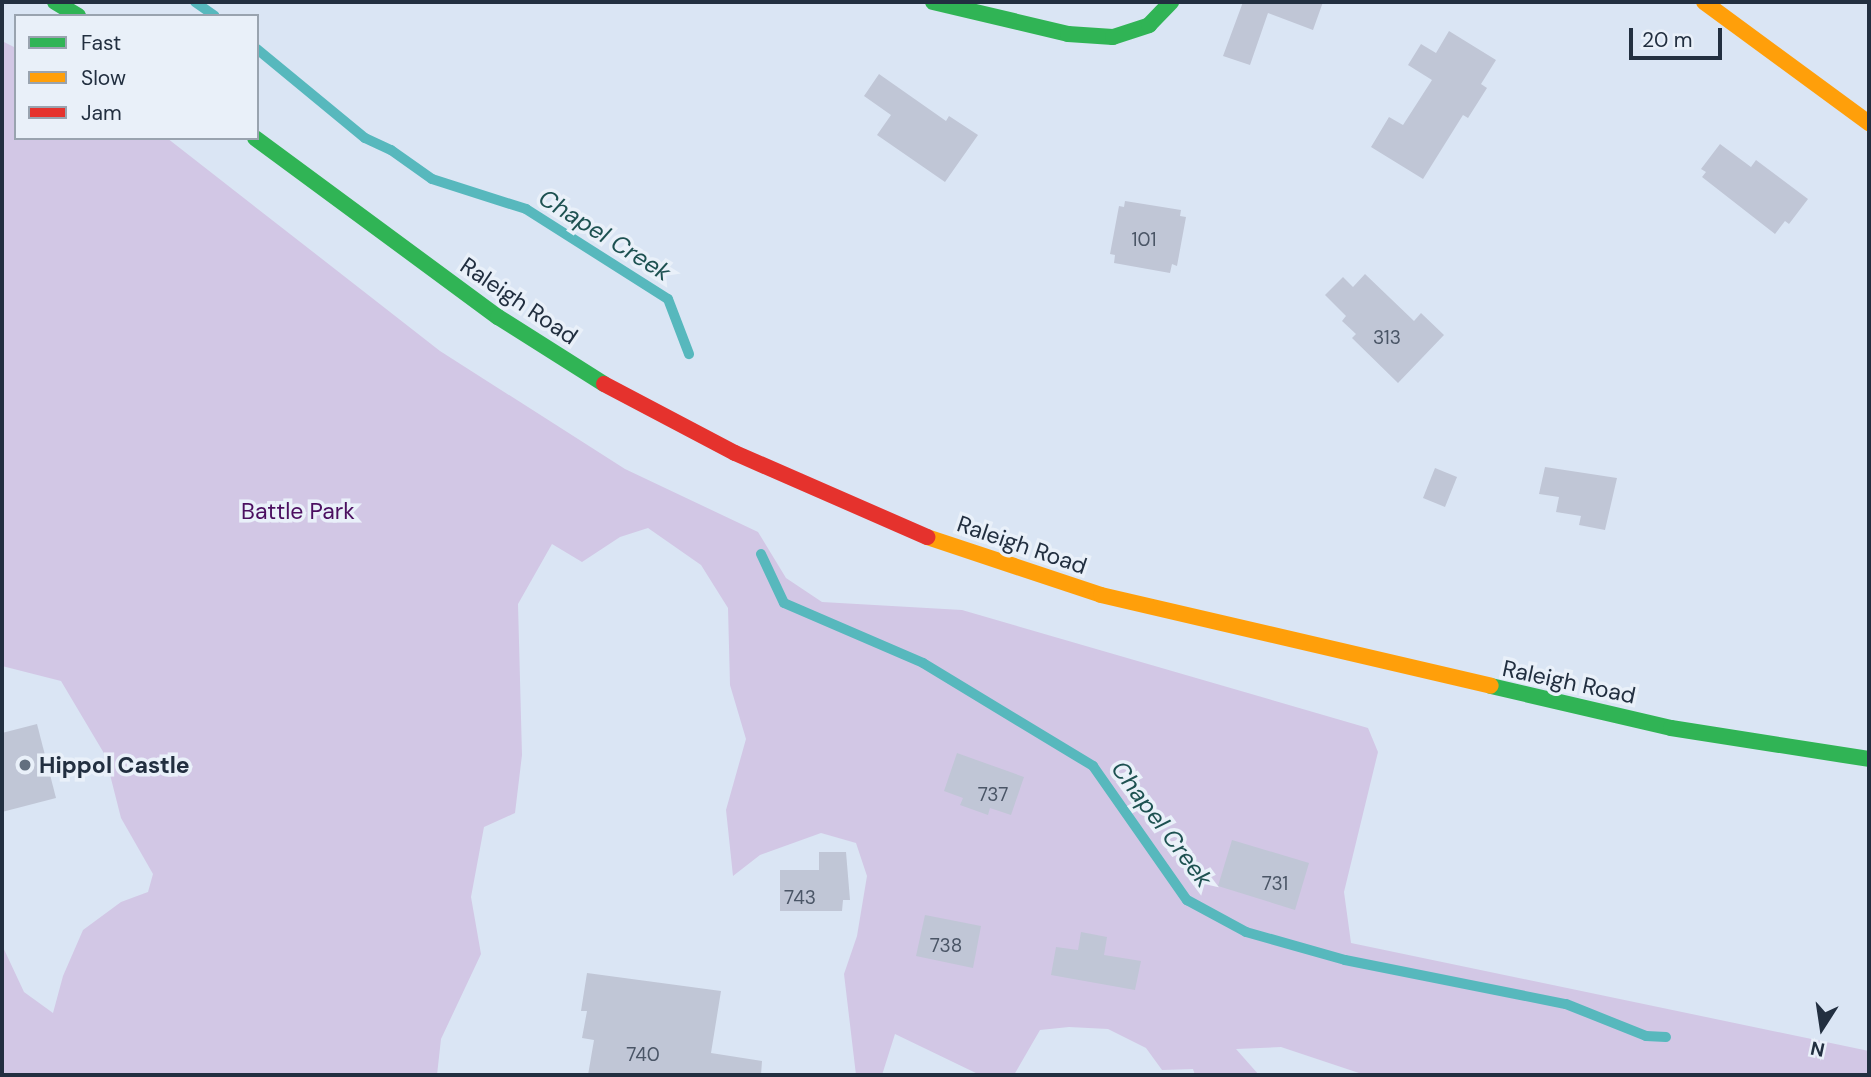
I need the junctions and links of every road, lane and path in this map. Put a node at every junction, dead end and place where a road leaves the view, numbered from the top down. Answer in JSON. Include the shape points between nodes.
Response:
{"nodes":[{"id":1,"x":55,"y":2,"type":"edge"},
{"id":2,"x":933,"y":2,"type":"edge"},
{"id":3,"x":1171,"y":2,"type":"edge"},
{"id":4,"x":1704,"y":2,"type":"edge"},
{"id":5,"x":75,"y":14,"type":"edge"},
{"id":6,"x":1869,"y":123,"type":"edge"},
{"id":7,"x":258,"y":140,"type":"edge"},
{"id":8,"x":1869,"y":759,"type":"edge"}],
"edges":[{"from":1,"to":5,"type":"main road"},
{"from":2,"to":3,"type":"main road","via":[[1068,34],[1113,37],[1149,24]]},
{"from":4,"to":6,"type":"main road"},
{"from":7,"to":8,"type":"main road","name":"Raleigh Road","via":[[498,317],[613,390],[734,453],[908,530],[1075,589],[1671,728]]}]}
